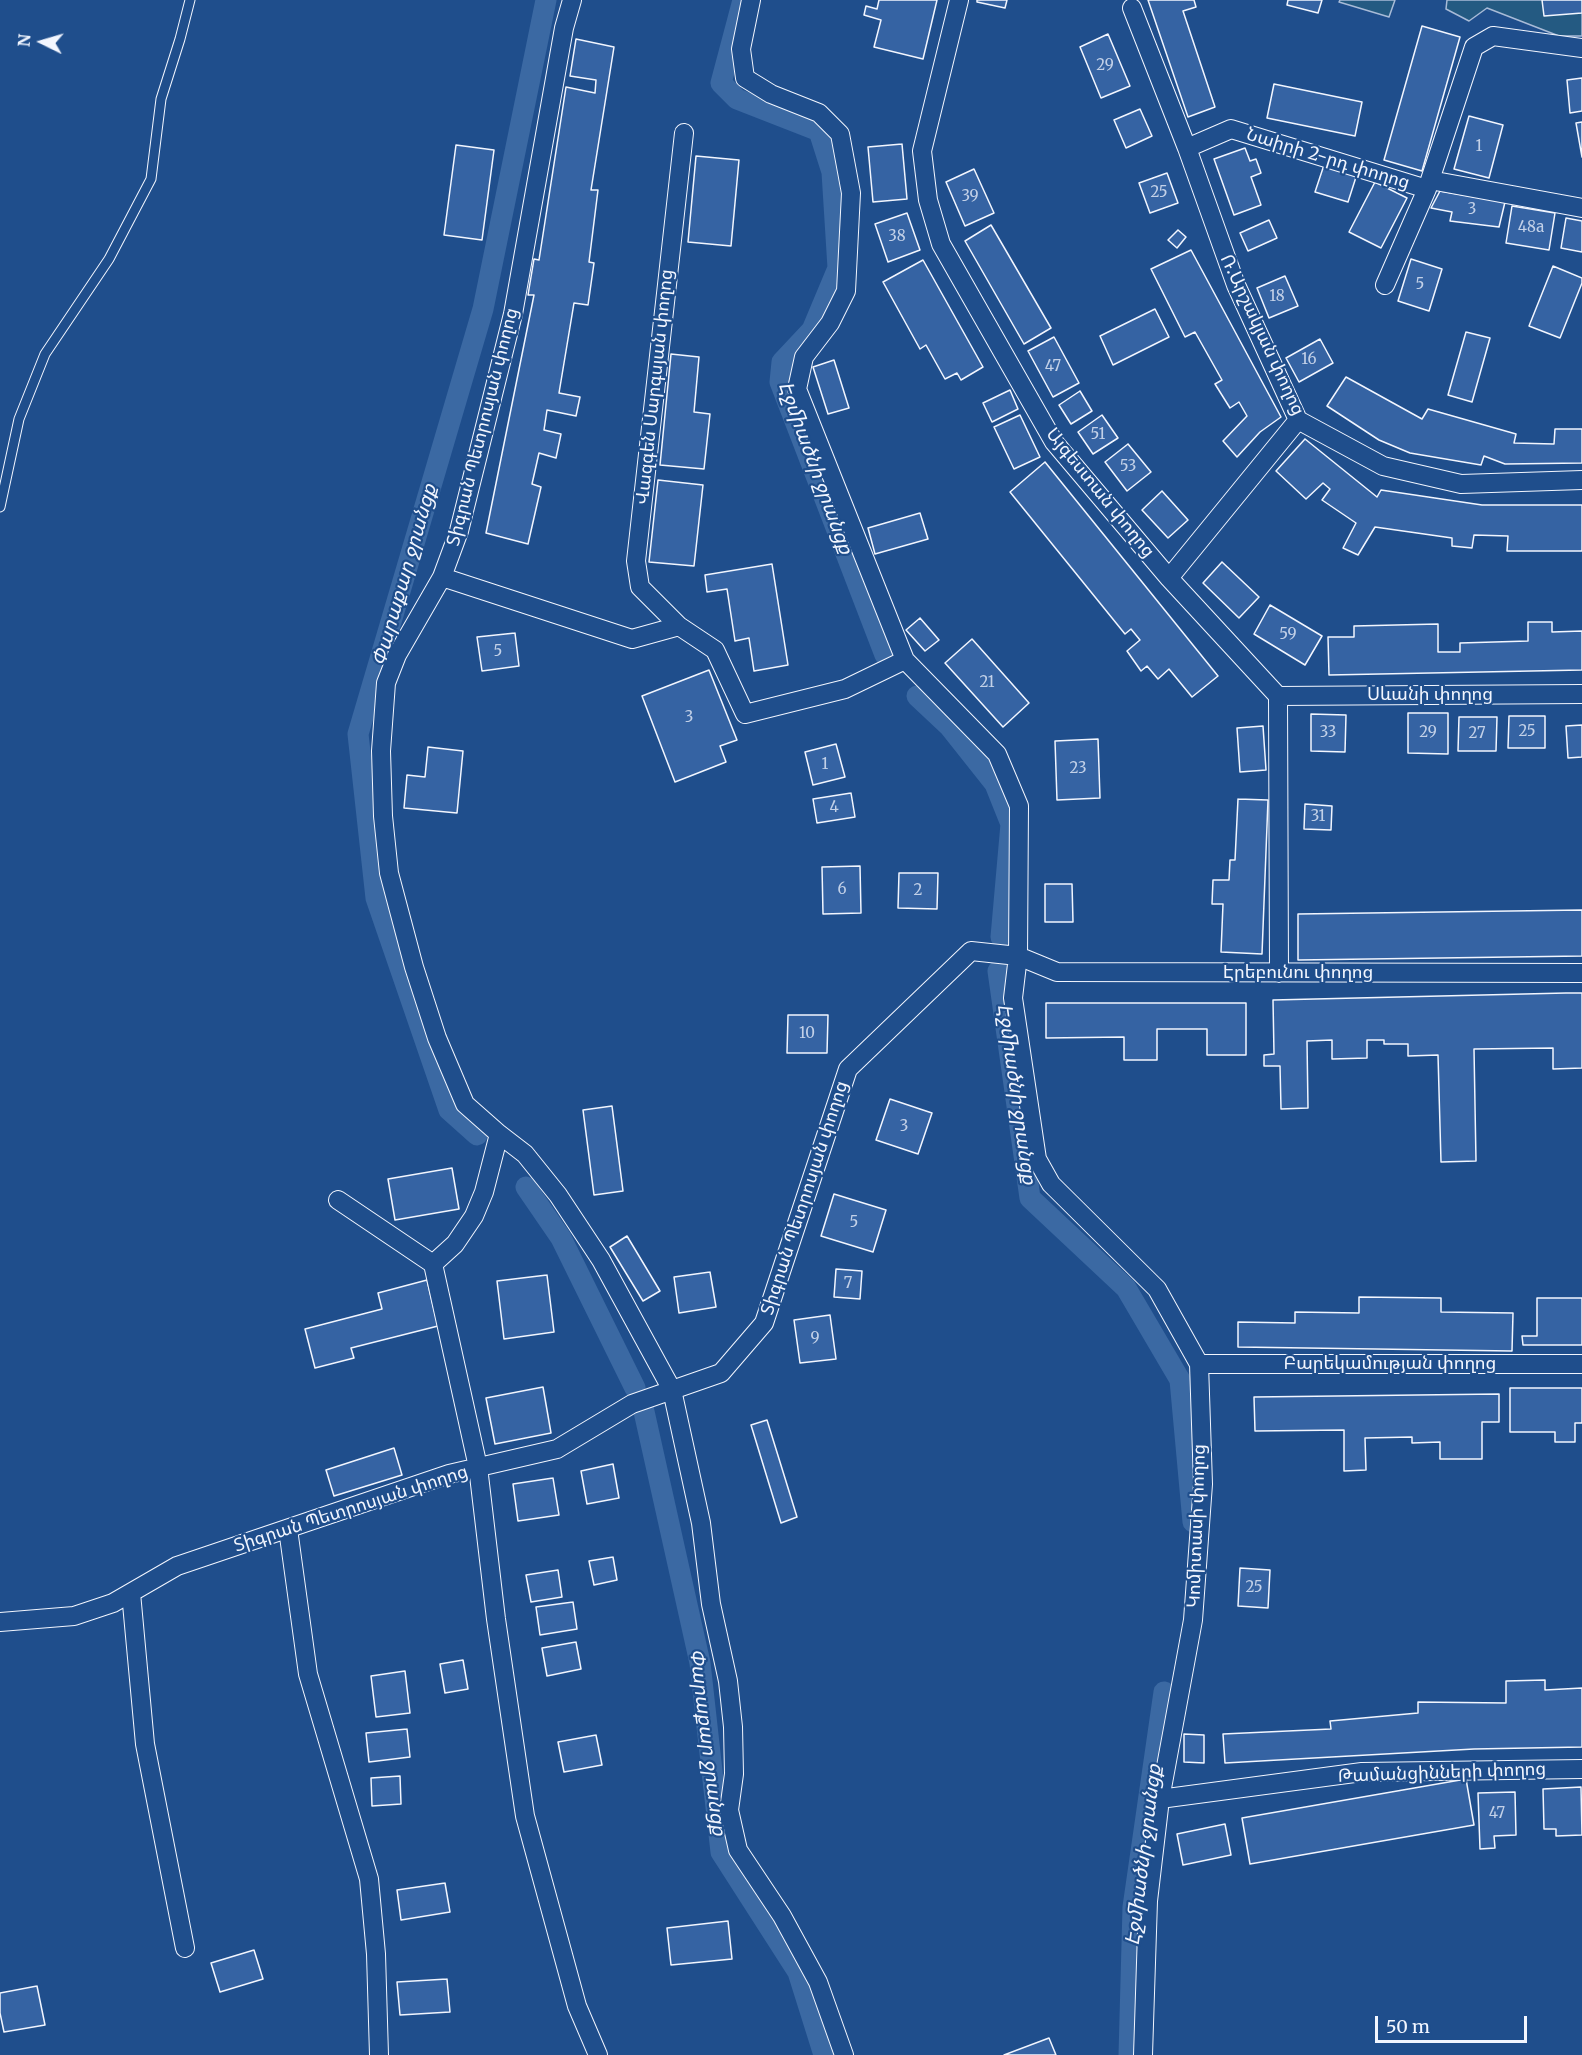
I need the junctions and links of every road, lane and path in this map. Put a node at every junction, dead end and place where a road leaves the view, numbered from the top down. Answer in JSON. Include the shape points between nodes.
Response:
{"nodes":[{"id":1,"x":190,"y":0,"type":"edge"},
{"id":2,"x":572,"y":0,"type":"edge"},
{"id":3,"x":751,"y":0,"type":"edge"},
{"id":4,"x":959,"y":0,"type":"edge"},
{"id":5,"x":1131,"y":8,"type":"dead end"},
{"id":6,"x":1582,"y":48,"type":"edge"},
{"id":7,"x":684,"y":133,"type":"dead end"},
{"id":8,"x":1187,"y":148,"type":"junction"},
{"id":9,"x":1428,"y":184,"type":"junction"},
{"id":10,"x":1582,"y":208,"type":"edge"},
{"id":11,"x":1384,"y":285,"type":"dead end"},
{"id":12,"x":1299,"y":420,"type":"junction"},
{"id":13,"x":1582,"y":480,"type":"edge"},
{"id":14,"x":0,"y":507,"type":"edge"},
{"id":15,"x":442,"y":577,"type":"junction"},
{"id":16,"x":1169,"y":578,"type":"junction"},
{"id":17,"x":679,"y":626,"type":"junction"},
{"id":18,"x":905,"y":660,"type":"junction"},
{"id":19,"x":1582,"y":694,"type":"edge"},
{"id":20,"x":1278,"y":696,"type":"junction"},
{"id":21,"x":1018,"y":956,"type":"junction"},
{"id":22,"x":1279,"y":973,"type":"junction"},
{"id":23,"x":1582,"y":973,"type":"edge"},
{"id":24,"x":499,"y":1134,"type":"junction"},
{"id":25,"x":338,"y":1200,"type":"dead end"},
{"id":26,"x":433,"y":1264,"type":"junction"},
{"id":27,"x":1199,"y":1364,"type":"junction"},
{"id":28,"x":1582,"y":1364,"type":"edge"},
{"id":29,"x":672,"y":1390,"type":"junction"},
{"id":30,"x":478,"y":1467,"type":"junction"},
{"id":31,"x":288,"y":1529,"type":"junction"},
{"id":32,"x":131,"y":1593,"type":"junction"},
{"id":33,"x":0,"y":1622,"type":"edge"},
{"id":34,"x":1582,"y":1769,"type":"edge"},
{"id":35,"x":1160,"y":1798,"type":"junction"},
{"id":36,"x":185,"y":1948,"type":"dead end"},
{"id":37,"x":379,"y":2055,"type":"edge"},
{"id":38,"x":598,"y":2055,"type":"edge"},
{"id":39,"x":844,"y":2055,"type":"edge"},
{"id":40,"x":1143,"y":2055,"type":"edge"}],
"edges":[{"from":1,"to":14,"type":"lane","via":[[161,99],[151,179],[109,259],[45,354],[19,419]]},
{"from":2,"to":15,"type":"street","name":"Տիգրան Պետրոսյան փողոց","via":[[513,314],[459,531]]},
{"from":3,"to":18,"type":"street","name":"Կոմիտասի փողոց","via":[[741,49],[745,78],[771,94],[819,113],[840,134],[850,193],[846,291],[830,323],[804,357],[797,389]]},
{"from":4,"to":16,"type":"street","name":"Այգեստան փողոց","via":[[922,151],[928,200],[941,244],[1054,442]]},
{"from":5,"to":8,"type":"street","name":"Ռ.Արշակյան փողոց"},
{"from":6,"to":9,"type":"street","name":"Նաիրի 2-րդ փողոց","via":[[1493,36],[1474,47]]},
{"from":7,"to":17,"type":"street","name":"Վազգեն Սարգսյան փողոց","via":[[636,561],[640,588]]},
{"from":8,"to":9,"type":"street","name":"Նաիրի 2-րդ փողոց","via":[[1231,129]]},
{"from":8,"to":12,"type":"street","name":"Ռ.Արշակյան փողոց","via":[[1236,285]]},
{"from":9,"to":10,"type":"street"},
{"from":9,"to":11,"type":"street"},
{"from":12,"to":13,"type":"street","name":"Ռ.Արշակյան փողոց","via":[[1383,466],[1461,483]]},
{"from":12,"to":16,"type":"street"},
{"from":15,"to":17,"type":"street","via":[[632,639]]},
{"from":15,"to":24,"type":"street","name":"Տիգրան Պետրոսյան փողոց","via":[[397,655],[386,683],[381,751],[389,873],[437,1038],[465,1104]]},
{"from":16,"to":20,"type":"street","name":"Այգեստան փողոց"},
{"from":17,"to":18,"type":"street","name":"Վազգեն Սարգսյան փողոց","via":[[715,650],[745,714],[845,689]]},
{"from":18,"to":21,"type":"street","name":"Կոմիտասի փողոց","via":[[997,754],[1019,806]]},
{"from":19,"to":20,"type":"street","name":"Սևանի փողոց"},
{"from":20,"to":22,"type":"street"},
{"from":21,"to":22,"type":"street","name":"Էրեբունու փողոց","via":[[1057,972]]},
{"from":21,"to":27,"type":"street","name":"Կոմիտասի փողոց","via":[[1013,998],[1037,1160],[1051,1184],[1157,1289]]},
{"from":21,"to":29,"type":"street","name":"Տիգրան Պետրոսյան փողոց","via":[[971,951],[848,1069],[764,1323],[721,1373]]},
{"from":22,"to":23,"type":"street","name":"Էրեբունու փողոց"},
{"from":24,"to":26,"type":"street","via":[[474,1216],[455,1244]]},
{"from":24,"to":29,"type":"street","name":"Տիգրան Պետրոսյան փողոց","via":[[525,1154],[558,1195],[601,1260]]},
{"from":25,"to":26,"type":"street"},
{"from":26,"to":30,"type":"street"},
{"from":27,"to":28,"type":"street","name":"Բարեկամության փողոց"},
{"from":27,"to":35,"type":"street","name":"Կոմիտասի փողոց","via":[[1203,1484],[1193,1620]]},
{"from":29,"to":30,"type":"street","name":"Տիգրան Պետրոսյան փողոց","via":[[632,1404],[557,1449]]},
{"from":29,"to":39,"type":"street","name":"Տիգրան Պետրոսյան փողոց","via":[[701,1523],[711,1604],[728,1681],[734,1774],[729,1809],[738,1850],[783,1916],[818,1982]]},
{"from":30,"to":31,"type":"street","name":"Տիգրան Պետրոսյան փողոց"},
{"from":30,"to":38,"type":"street","via":[[525,1816],[577,2006]]},
{"from":31,"to":32,"type":"street","name":"Տիգրան Պետրոսյան փողոց","via":[[177,1566]]},
{"from":31,"to":37,"type":"street","via":[[308,1674],[369,1879]]},
{"from":32,"to":33,"type":"street","name":"Տիգրան Պետրոսյան փողոց","via":[[74,1616]]},
{"from":32,"to":36,"type":"street","via":[[145,1744]]},
{"from":34,"to":35,"type":"street","name":"Թամանցինների փողոց","via":[[1362,1772]]},
{"from":35,"to":40,"type":"street","name":"Կոմիտասի փողոց","via":[[1148,1900]]}]}
